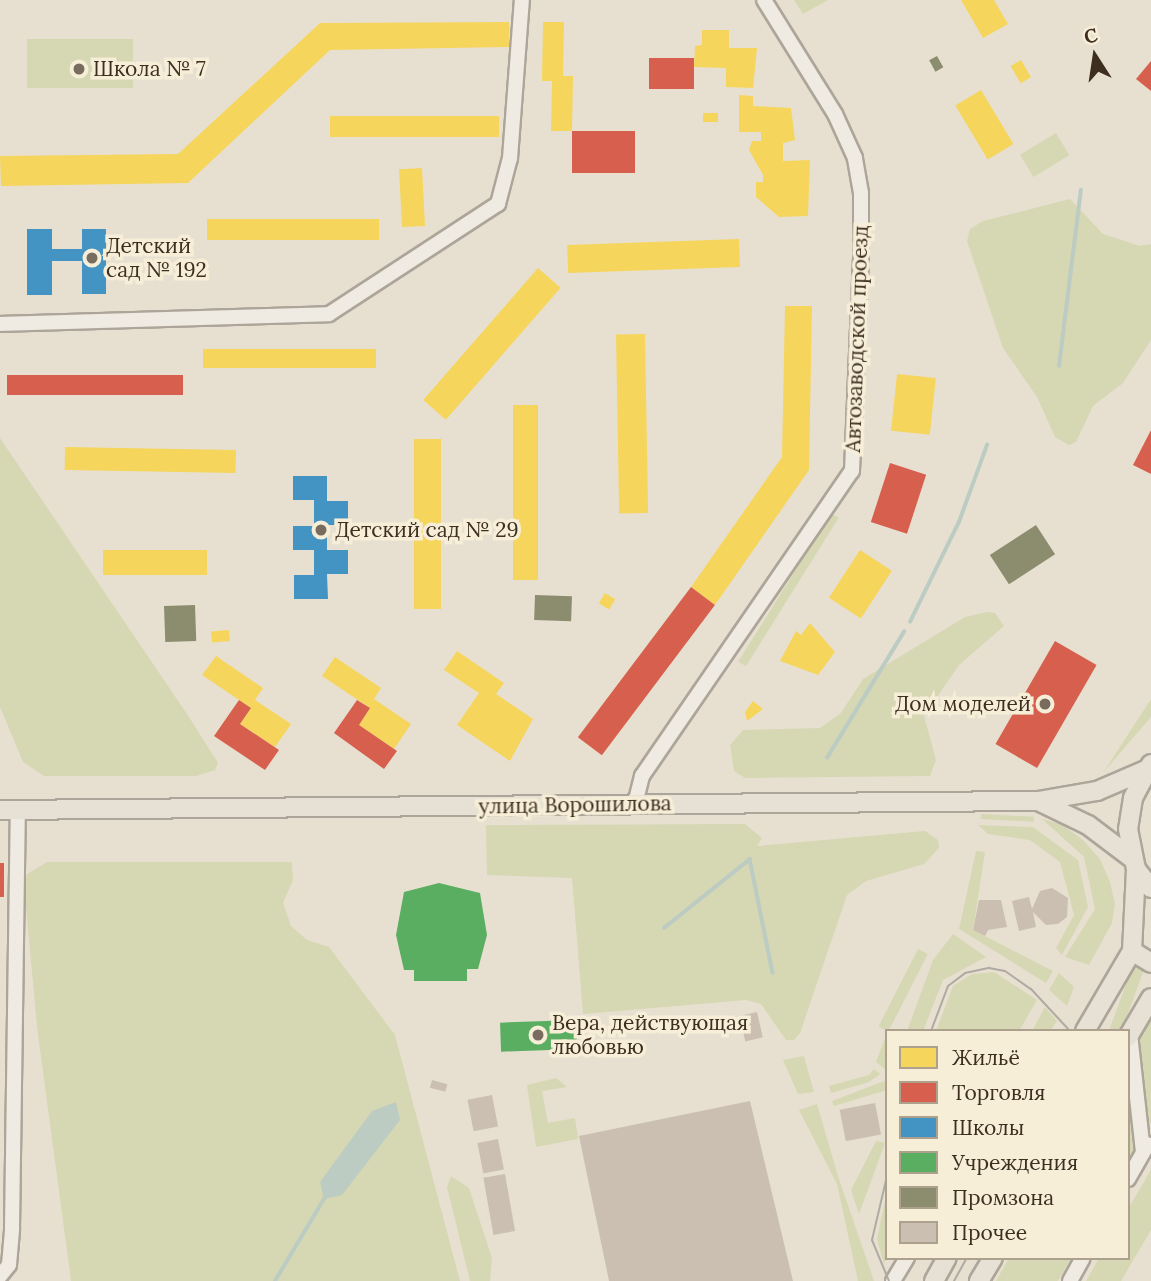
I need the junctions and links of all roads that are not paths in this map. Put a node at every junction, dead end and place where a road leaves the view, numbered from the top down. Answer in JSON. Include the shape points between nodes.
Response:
{"nodes":[{"id":1,"x":522,"y":0,"type":"edge"},
{"id":2,"x":764,"y":0,"type":"edge"},
{"id":3,"x":0,"y":324,"type":"edge"},
{"id":4,"x":1148,"y":767,"type":"edge"},
{"id":5,"x":1038,"y":801,"type":"junction"},
{"id":6,"x":635,"y":804,"type":"junction"},
{"id":7,"x":9,"y":810,"type":"edge"},
{"id":8,"x":1135,"y":864,"type":"junction"},
{"id":9,"x":1151,"y":888,"type":"edge"},
{"id":10,"x":1132,"y":951,"type":"junction"},
{"id":11,"x":1151,"y":963,"type":"edge"},
{"id":12,"x":1151,"y":998,"type":"edge"},
{"id":13,"x":1086,"y":1029,"type":"edge"},
{"id":14,"x":1130,"y":1034,"type":"edge"},
{"id":15,"x":1130,"y":1044,"type":"edge"},
{"id":16,"x":1151,"y":1139,"type":"edge"},
{"id":17,"x":1143,"y":1152,"type":"junction"},
{"id":18,"x":1130,"y":1175,"type":"edge"},
{"id":19,"x":12,"y":1228,"type":"junction"},
{"id":20,"x":0,"y":1241,"type":"edge"},
{"id":21,"x":0,"y":1248,"type":"edge"},
{"id":22,"x":906,"y":1260,"type":"edge"},
{"id":23,"x":946,"y":1260,"type":"edge"},
{"id":24,"x":992,"y":1260,"type":"edge"},
{"id":25,"x":1082,"y":1260,"type":"edge"},
{"id":26,"x":5,"y":1270,"type":"edge"},
{"id":27,"x":893,"y":1281,"type":"edge"},
{"id":28,"x":934,"y":1281,"type":"edge"},
{"id":29,"x":979,"y":1281,"type":"edge"},
{"id":30,"x":1070,"y":1281,"type":"edge"}],
"edges":[{"from":1,"to":3,"type":"street","via":[[510,158],[498,204],[329,314]]},
{"from":2,"to":6,"type":"street","name":"Автозаводской проезд","via":[[835,114],[855,158],[861,244],[852,471],[642,776]]},
{"from":4,"to":5,"type":"main road","via":[[1097,791]]},
{"from":4,"to":8,"type":"main road","via":[[1131,808],[1128,829]]},
{"from":5,"to":6,"type":"main road","name":"улица Ворошилова"},
{"from":5,"to":8,"type":"main road","name":"улица Ворошилова","via":[[1088,825]]},
{"from":6,"to":7,"type":"main road","name":"улица Ворошилова"},
{"from":7,"to":19,"type":"street"},
{"from":8,"to":9,"type":"main road","name":"улица Ворошилова"},
{"from":8,"to":10,"type":"main road"},
{"from":10,"to":11,"type":"main road"},
{"from":10,"to":13,"type":"main road"},
{"from":12,"to":14,"type":"main road"},
{"from":15,"to":17,"type":"street"},
{"from":16,"to":17,"type":"street"},
{"from":17,"to":18,"type":"street"},
{"from":19,"to":20,"type":"street"},
{"from":19,"to":26,"type":"street"},
{"from":21,"to":26,"type":"street","via":[[8,1251]]},
{"from":22,"to":27,"type":"street"},
{"from":23,"to":28,"type":"main road"},
{"from":24,"to":29,"type":"main road"},
{"from":25,"to":30,"type":"street"}]}
